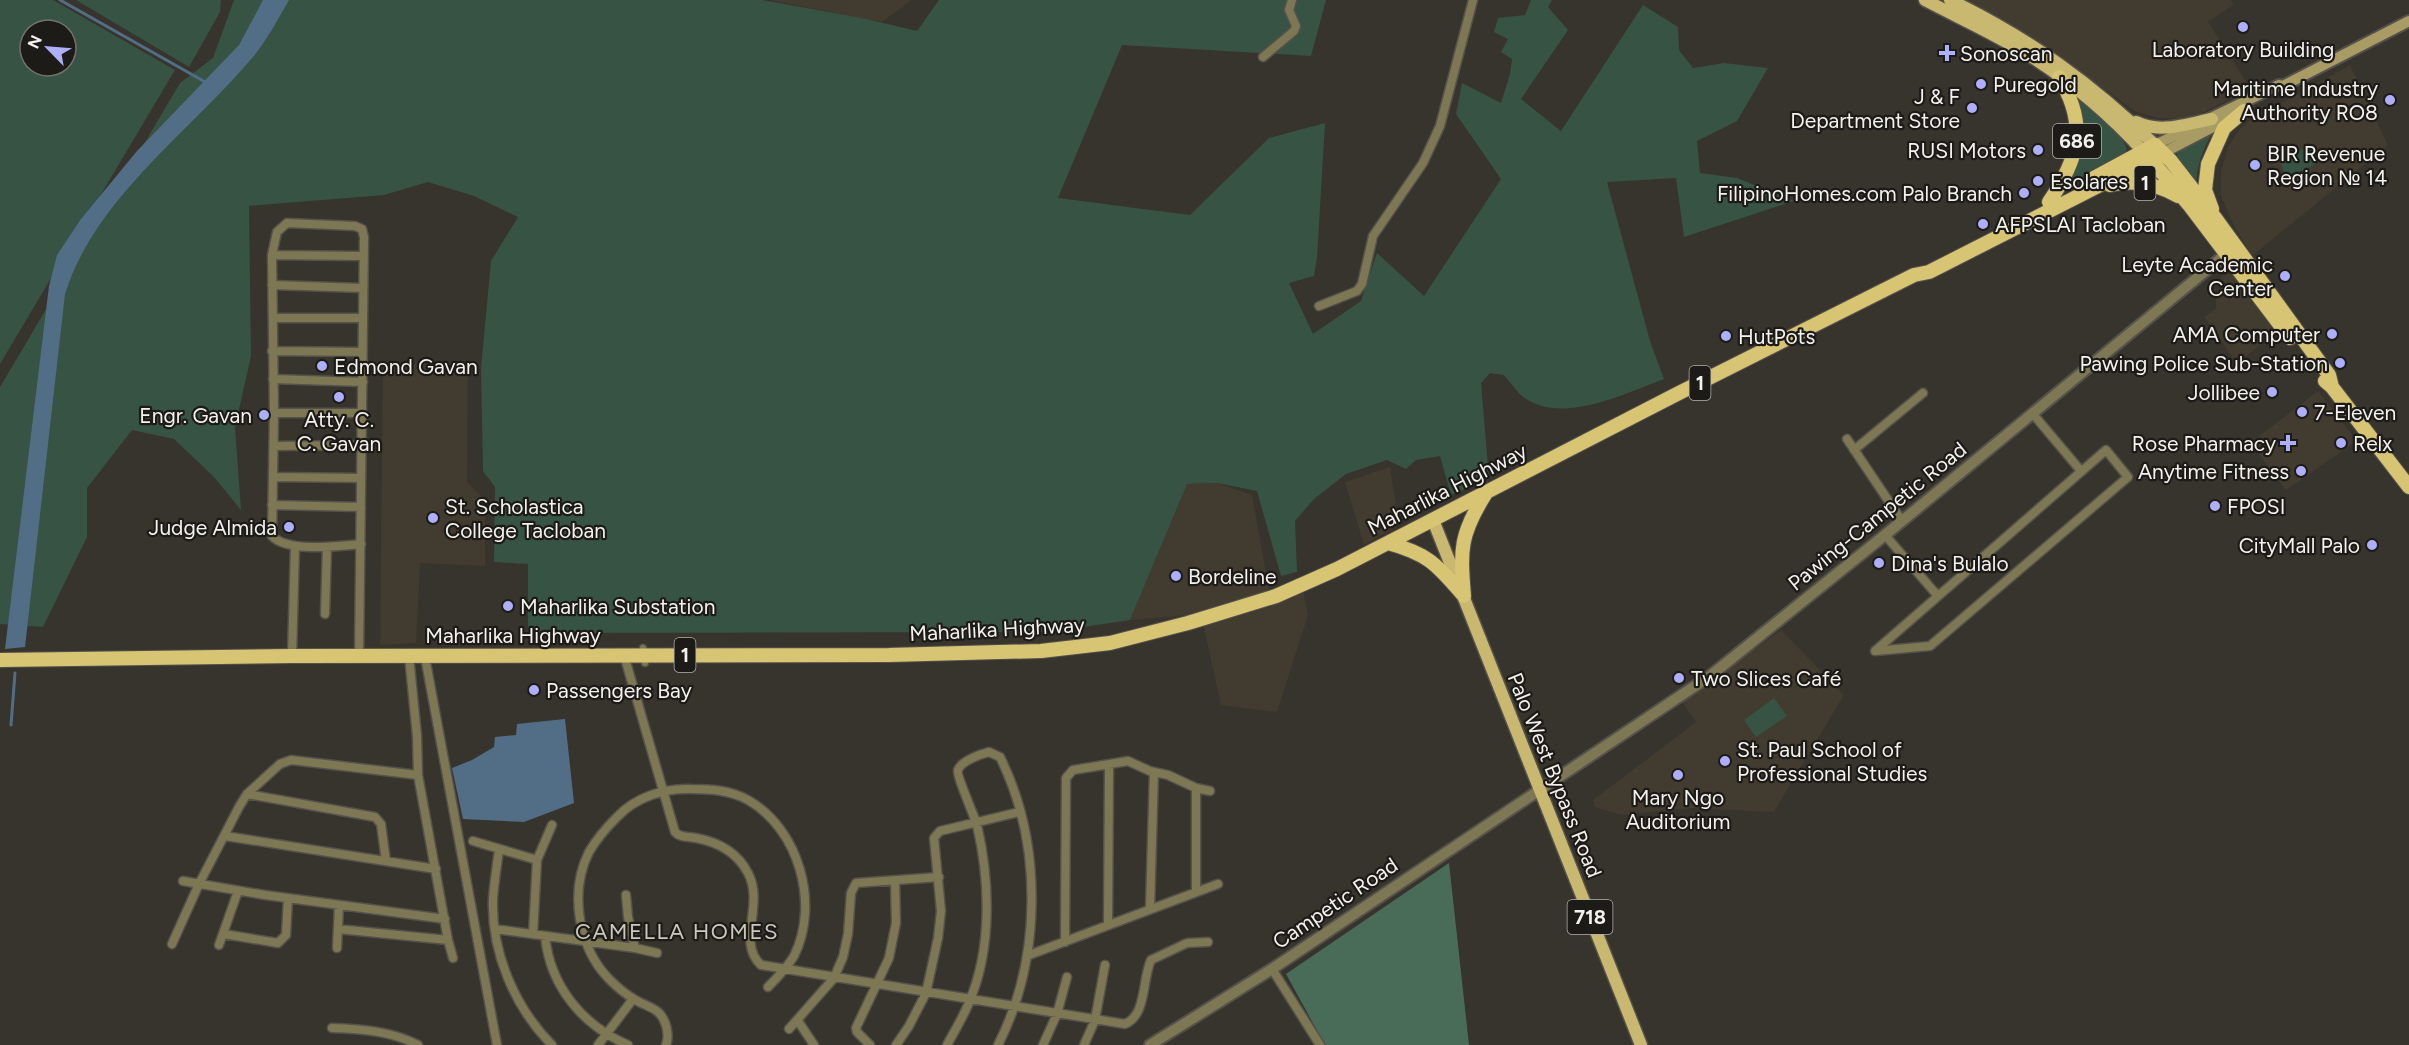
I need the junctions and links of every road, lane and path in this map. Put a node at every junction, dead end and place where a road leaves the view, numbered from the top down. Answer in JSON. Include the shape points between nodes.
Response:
{"nodes":[{"id":1,"x":1292,"y":0,"type":"edge"},
{"id":2,"x":1473,"y":0,"type":"edge"},
{"id":3,"x":1925,"y":0,"type":"edge"},
{"id":4,"x":1950,"y":0,"type":"edge"},
{"id":5,"x":2409,"y":21,"type":"edge"},
{"id":6,"x":1263,"y":57,"type":"dead end"},
{"id":7,"x":2059,"y":76,"type":"junction"},
{"id":8,"x":2283,"y":86,"type":"junction"},
{"id":9,"x":2244,"y":111,"type":"junction"},
{"id":10,"x":2126,"y":117,"type":"junction"},
{"id":11,"x":2212,"y":118,"type":"junction"},
{"id":12,"x":2153,"y":152,"type":"junction"},
{"id":13,"x":2094,"y":188,"type":"junction"},
{"id":14,"x":2049,"y":202,"type":"junction"},
{"id":15,"x":2190,"y":206,"type":"junction"},
{"id":16,"x":2216,"y":219,"type":"junction"},
{"id":17,"x":2226,"y":254,"type":"junction"},
{"id":18,"x":272,"y":255,"type":"junction"},
{"id":19,"x":363,"y":256,"type":"junction"},
{"id":20,"x":1914,"y":275,"type":"junction"},
{"id":21,"x":272,"y":285,"type":"junction"},
{"id":22,"x":362,"y":288,"type":"junction"},
{"id":23,"x":1319,"y":306,"type":"dead end"},
{"id":24,"x":273,"y":318,"type":"junction"},
{"id":25,"x":363,"y":318,"type":"junction"},
{"id":26,"x":272,"y":351,"type":"junction"},
{"id":27,"x":362,"y":352,"type":"junction"},
{"id":28,"x":273,"y":379,"type":"junction"},
{"id":29,"x":363,"y":382,"type":"junction"},
{"id":30,"x":2332,"y":387,"type":"junction"},
{"id":31,"x":1923,"y":393,"type":"dead end"},
{"id":32,"x":274,"y":413,"type":"junction"},
{"id":33,"x":363,"y":413,"type":"junction"},
{"id":34,"x":2033,"y":414,"type":"junction"},
{"id":35,"x":1847,"y":439,"type":"dead end"},
{"id":36,"x":362,"y":445,"type":"junction"},
{"id":37,"x":274,"y":446,"type":"junction"},
{"id":38,"x":1854,"y":450,"type":"junction"},
{"id":39,"x":2081,"y":471,"type":"junction"},
{"id":40,"x":273,"y":477,"type":"junction"},
{"id":41,"x":361,"y":478,"type":"junction"},
{"id":42,"x":2409,"y":487,"type":"edge"},
{"id":43,"x":1487,"y":492,"type":"junction"},
{"id":44,"x":272,"y":505,"type":"junction"},
{"id":45,"x":361,"y":507,"type":"junction"},
{"id":46,"x":1433,"y":520,"type":"junction"},
{"id":47,"x":1902,"y":521,"type":"junction"},
{"id":48,"x":1885,"y":535,"type":"junction"},
{"id":49,"x":1388,"y":543,"type":"junction"},
{"id":50,"x":361,"y":544,"type":"junction"},
{"id":51,"x":295,"y":546,"type":"junction"},
{"id":52,"x":327,"y":547,"type":"junction"},
{"id":53,"x":1937,"y":595,"type":"junction"},
{"id":54,"x":1464,"y":596,"type":"junction"},
{"id":55,"x":325,"y":614,"type":"dead end"},
{"id":56,"x":624,"y":655,"type":"junction"},
{"id":57,"x":292,"y":656,"type":"junction"},
{"id":58,"x":359,"y":656,"type":"junction"},
{"id":59,"x":409,"y":656,"type":"junction"},
{"id":60,"x":425,"y":657,"type":"junction"},
{"id":61,"x":0,"y":660,"type":"edge"},
{"id":62,"x":1109,"y":765,"type":"junction"},
{"id":63,"x":1154,"y":772,"type":"junction"},
{"id":64,"x":418,"y":775,"type":"junction"},
{"id":65,"x":1196,"y":788,"type":"junction"},
{"id":66,"x":1539,"y":788,"type":"junction"},
{"id":67,"x":661,"y":790,"type":"junction"},
{"id":68,"x":1210,"y":791,"type":"dead end"},
{"id":69,"x":247,"y":794,"type":"junction"},
{"id":70,"x":1019,"y":812,"type":"junction"},
{"id":71,"x":976,"y":822,"type":"junction"},
{"id":72,"x":552,"y":825,"type":"dead end"},
{"id":73,"x":225,"y":836,"type":"junction"},
{"id":74,"x":473,"y":841,"type":"dead end"},
{"id":75,"x":499,"y":849,"type":"junction"},
{"id":76,"x":537,"y":860,"type":"junction"},
{"id":77,"x":386,"y":861,"type":"junction"},
{"id":78,"x":436,"y":869,"type":"junction"},
{"id":79,"x":939,"y":876,"type":"junction"},
{"id":80,"x":183,"y":881,"type":"dead end"},
{"id":81,"x":895,"y":881,"type":"junction"},
{"id":82,"x":199,"y":884,"type":"junction"},
{"id":83,"x":1218,"y":884,"type":"dead end"},
{"id":84,"x":238,"y":891,"type":"junction"},
{"id":85,"x":1196,"y":891,"type":"junction"},
{"id":86,"x":626,"y":895,"type":"dead end"},
{"id":87,"x":288,"y":898,"type":"junction"},
{"id":88,"x":339,"y":905,"type":"junction"},
{"id":89,"x":1150,"y":908,"type":"junction"},
{"id":90,"x":445,"y":919,"type":"junction"},
{"id":91,"x":1108,"y":925,"type":"junction"},
{"id":92,"x":338,"y":929,"type":"junction"},
{"id":93,"x":495,"y":929,"type":"junction"},
{"id":94,"x":224,"y":934,"type":"junction"},
{"id":95,"x":534,"y":934,"type":"junction"},
{"id":96,"x":545,"y":936,"type":"junction"},
{"id":97,"x":448,"y":940,"type":"junction"},
{"id":98,"x":585,"y":941,"type":"junction"},
{"id":99,"x":1065,"y":942,"type":"junction"},
{"id":100,"x":1208,"y":942,"type":"dead end"},
{"id":101,"x":172,"y":944,"type":"dead end"},
{"id":102,"x":219,"y":945,"type":"dead end"},
{"id":103,"x":337,"y":948,"type":"dead end"},
{"id":104,"x":635,"y":948,"type":"junction"},
{"id":105,"x":657,"y":953,"type":"dead end"},
{"id":106,"x":1029,"y":955,"type":"junction"},
{"id":107,"x":453,"y":958,"type":"dead end"},
{"id":108,"x":1105,"y":965,"type":"dead end"},
{"id":109,"x":1272,"y":969,"type":"junction"},
{"id":110,"x":784,"y":971,"type":"junction"},
{"id":111,"x":1067,"y":977,"type":"dead end"},
{"id":112,"x":834,"y":978,"type":"junction"},
{"id":113,"x":878,"y":985,"type":"junction"},
{"id":114,"x":768,"y":987,"type":"dead end"},
{"id":115,"x":926,"y":993,"type":"junction"},
{"id":116,"x":633,"y":999,"type":"junction"},
{"id":117,"x":970,"y":1000,"type":"junction"},
{"id":118,"x":1015,"y":1008,"type":"junction"},
{"id":119,"x":1056,"y":1014,"type":"junction"},
{"id":120,"x":1095,"y":1020,"type":"junction"},
{"id":121,"x":798,"y":1021,"type":"junction"},
{"id":122,"x":332,"y":1028,"type":"dead end"},
{"id":123,"x":789,"y":1029,"type":"dead end"},
{"id":124,"x":606,"y":1033,"type":"junction"},
{"id":125,"x":1154,"y":1044,"type":"edge"},
{"id":126,"x":418,"y":1045,"type":"edge"},
{"id":127,"x":497,"y":1045,"type":"edge"},
{"id":128,"x":552,"y":1045,"type":"edge"},
{"id":129,"x":598,"y":1045,"type":"edge"},
{"id":130,"x":628,"y":1045,"type":"edge"},
{"id":131,"x":666,"y":1045,"type":"edge"},
{"id":132,"x":814,"y":1045,"type":"edge"},
{"id":133,"x":870,"y":1045,"type":"edge"},
{"id":134,"x":896,"y":1045,"type":"edge"},
{"id":135,"x":947,"y":1045,"type":"edge"},
{"id":136,"x":998,"y":1045,"type":"edge"},
{"id":137,"x":1043,"y":1045,"type":"edge"},
{"id":138,"x":1084,"y":1045,"type":"edge"},
{"id":139,"x":1320,"y":1045,"type":"edge"},
{"id":140,"x":1641,"y":1045,"type":"edge"}],
"edges":[{"from":1,"to":6,"type":"street","via":[[1289,10],[1296,26],[1294,31]]},
{"from":2,"to":23,"type":"street","via":[[1440,126],[1423,163],[1373,236],[1357,291]]},
{"from":3,"to":7,"type":"main road","number":"686"},
{"from":4,"to":10,"type":"main road","number":"686","via":[[2061,63]]},
{"from":5,"to":8,"type":"main road","number":"686"},
{"from":7,"to":12,"type":"main road","number":"686"},
{"from":7,"to":14,"type":"highway","number":"686","via":[[2070,98],[2078,134],[2070,169]]},
{"from":8,"to":9,"type":"main road","number":"686","via":[[2282,91]]},
{"from":8,"to":11,"type":"main road","number":"686"},
{"from":9,"to":12,"type":"main road","number":"686"},
{"from":9,"to":16,"type":"highway","via":[[2224,128],[2207,168],[2205,190]]},
{"from":10,"to":11,"type":"main road","number":"686","via":[[2165,129]]},
{"from":10,"to":12,"type":"main road","number":"686"},
{"from":11,"to":12,"type":"main road","number":"686"},
{"from":12,"to":13,"type":"highway","name":"Maharlika Highway","number":"1"},
{"from":12,"to":14,"type":"highway","name":"Maharlika Highway","number":"1"},
{"from":12,"to":15,"type":"highway","number":"1"},
{"from":12,"to":16,"type":"highway","number":"1"},
{"from":13,"to":15,"type":"highway","number":"1","via":[[2121,182],[2144,183],[2178,195]]},
{"from":13,"to":20,"type":"highway","name":"Maharlika Highway","number":"1","via":[[1929,272]]},
{"from":14,"to":20,"type":"highway","name":"Maharlika Highway","number":"1","via":[[1926,265]]},
{"from":15,"to":17,"type":"highway","number":"1"},
{"from":16,"to":30,"type":"highway","number":"1","via":[[2329,375]]},
{"from":17,"to":30,"type":"highway","number":"1"},
{"from":17,"to":34,"type":"street","name":"Pawing-Campetic Road"},
{"from":18,"to":19,"type":"street"},
{"from":18,"to":19,"type":"street","via":[[277,232],[287,223],[359,227],[364,237]]},
{"from":18,"to":21,"type":"street"},
{"from":19,"to":22,"type":"street"},
{"from":20,"to":43,"type":"highway","name":"Maharlika Highway","number":"1"},
{"from":21,"to":22,"type":"street"},
{"from":21,"to":24,"type":"street"},
{"from":22,"to":25,"type":"street"},
{"from":24,"to":25,"type":"street"},
{"from":24,"to":26,"type":"street"},
{"from":25,"to":27,"type":"street"},
{"from":26,"to":27,"type":"street"},
{"from":26,"to":28,"type":"street"},
{"from":27,"to":29,"type":"street"},
{"from":28,"to":29,"type":"street"},
{"from":28,"to":32,"type":"street"},
{"from":29,"to":33,"type":"street"},
{"from":30,"to":42,"type":"highway","number":"1"},
{"from":31,"to":38,"type":"street"},
{"from":32,"to":33,"type":"street"},
{"from":32,"to":37,"type":"street"},
{"from":33,"to":36,"type":"street"},
{"from":34,"to":39,"type":"street"},
{"from":34,"to":47,"type":"street","name":"Pawing-Campetic Road"},
{"from":35,"to":38,"type":"street"},
{"from":36,"to":37,"type":"street"},
{"from":36,"to":41,"type":"street"},
{"from":37,"to":40,"type":"street"},
{"from":38,"to":47,"type":"street"},
{"from":39,"to":53,"type":"street"},
{"from":39,"to":53,"type":"street","via":[[2106,450],[2128,477],[1930,646],[1875,651]]},
{"from":40,"to":41,"type":"street"},
{"from":40,"to":44,"type":"street"},
{"from":41,"to":45,"type":"street"},
{"from":43,"to":46,"type":"highway","name":"Maharlika Highway","number":"1"},
{"from":43,"to":54,"type":"highway","via":[[1463,539]]},
{"from":44,"to":45,"type":"street"},
{"from":44,"to":51,"type":"street","via":[[272,536]]},
{"from":45,"to":50,"type":"street"},
{"from":46,"to":49,"type":"highway","name":"Maharlika Highway","number":"1"},
{"from":46,"to":54,"type":"main road","name":"Palo West Bypass Road","number":"718"},
{"from":47,"to":48,"type":"street","name":"Pawing-Campetic Road"},
{"from":48,"to":53,"type":"street"},
{"from":48,"to":66,"type":"street","name":"Pawing-Campetic Road","via":[[1710,676]]},
{"from":49,"to":54,"type":"highway","via":[[1428,557]]},
{"from":49,"to":56,"type":"highway","name":"Maharlika Highway","number":"1","via":[[1276,596],[1110,643],[1041,651],[889,655]]},
{"from":50,"to":52,"type":"street"},
{"from":50,"to":58,"type":"street"},
{"from":51,"to":52,"type":"street"},
{"from":51,"to":57,"type":"street"},
{"from":52,"to":55,"type":"street"},
{"from":54,"to":66,"type":"main road","name":"Palo West Bypass Road","number":"718"},
{"from":56,"to":60,"type":"highway","name":"Maharlika Highway","number":"1"},
{"from":56,"to":67,"type":"street"},
{"from":57,"to":58,"type":"highway","name":"Maharlika Highway","number":"1"},
{"from":57,"to":61,"type":"highway","name":"Maharlika Highway","number":"1"},
{"from":58,"to":59,"type":"highway","name":"Maharlika Highway","number":"1"},
{"from":59,"to":60,"type":"highway","name":"Maharlika Highway","number":"1"},
{"from":59,"to":64,"type":"street"},
{"from":60,"to":127,"type":"street"},
{"from":62,"to":63,"type":"street","via":[[1128,761]]},
{"from":62,"to":91,"type":"street"},
{"from":62,"to":99,"type":"street","via":[[1073,770],[1066,778]]},
{"from":63,"to":65,"type":"street"},
{"from":63,"to":89,"type":"street"},
{"from":64,"to":69,"type":"street","via":[[291,760],[280,764]]},
{"from":64,"to":78,"type":"street"},
{"from":65,"to":68,"type":"street"},
{"from":65,"to":85,"type":"street"},
{"from":66,"to":109,"type":"street","name":"Campetic Road"},
{"from":66,"to":140,"type":"main road","name":"Palo West Bypass Road","number":"718"},
{"from":67,"to":98,"type":"street","via":[[618,814],[589,852],[579,892]]},
{"from":67,"to":110,"type":"street","via":[[676,834],[716,843],[732,852],[744,866],[754,891],[749,939],[757,962]]},
{"from":67,"to":110,"type":"street","via":[[711,789],[746,799],[787,840],[802,882],[806,909],[800,940]]},
{"from":69,"to":73,"type":"street"},
{"from":69,"to":77,"type":"street","via":[[375,818],[381,824]]},
{"from":70,"to":71,"type":"street"},
{"from":70,"to":71,"type":"street","via":[[1000,757],[983,753],[961,765],[957,776]]},
{"from":70,"to":106,"type":"street","via":[[1029,876]]},
{"from":71,"to":79,"type":"street","via":[[940,831],[934,838]]},
{"from":71,"to":117,"type":"street","via":[[986,900],[982,955]]},
{"from":72,"to":76,"type":"street"},
{"from":73,"to":77,"type":"street"},
{"from":73,"to":82,"type":"street"},
{"from":74,"to":75,"type":"street"},
{"from":75,"to":76,"type":"street"},
{"from":75,"to":93,"type":"street","via":[[493,900]]},
{"from":76,"to":95,"type":"street"},
{"from":77,"to":78,"type":"street"},
{"from":78,"to":90,"type":"street"},
{"from":79,"to":81,"type":"street"},
{"from":79,"to":115,"type":"street","via":[[941,911]]},
{"from":80,"to":82,"type":"street"},
{"from":81,"to":112,"type":"street","via":[[856,883],[852,888],[849,934]]},
{"from":81,"to":113,"type":"street","via":[[895,933]]},
{"from":82,"to":84,"type":"street"},
{"from":82,"to":101,"type":"street"},
{"from":83,"to":85,"type":"street"},
{"from":84,"to":87,"type":"street"},
{"from":84,"to":94,"type":"street"},
{"from":85,"to":89,"type":"street"},
{"from":86,"to":104,"type":"street"},
{"from":87,"to":88,"type":"street"},
{"from":87,"to":94,"type":"street","via":[[286,935],[278,943]]},
{"from":88,"to":90,"type":"street"},
{"from":88,"to":92,"type":"street"},
{"from":89,"to":91,"type":"street"},
{"from":90,"to":97,"type":"street"},
{"from":91,"to":99,"type":"street"},
{"from":92,"to":97,"type":"street"},
{"from":92,"to":103,"type":"street"},
{"from":93,"to":95,"type":"street"},
{"from":93,"to":128,"type":"street","via":[[509,980]]},
{"from":94,"to":102,"type":"street"},
{"from":95,"to":96,"type":"street"},
{"from":96,"to":98,"type":"street"},
{"from":96,"to":124,"type":"street","via":[[558,986]]},
{"from":97,"to":107,"type":"street"},
{"from":98,"to":104,"type":"street"},
{"from":98,"to":116,"type":"street","via":[[609,979]]},
{"from":99,"to":106,"type":"street"},
{"from":100,"to":120,"type":"street","via":[[1187,943],[1151,960],[1138,1013],[1131,1022]]},
{"from":104,"to":105,"type":"street"},
{"from":106,"to":118,"type":"street"},
{"from":108,"to":120,"type":"street"},
{"from":109,"to":125,"type":"street","name":"Campetic Road"},
{"from":109,"to":139,"type":"street"},
{"from":110,"to":112,"type":"street"},
{"from":110,"to":114,"type":"street"},
{"from":111,"to":119,"type":"street"},
{"from":112,"to":113,"type":"street"},
{"from":112,"to":121,"type":"street"},
{"from":113,"to":115,"type":"street"},
{"from":113,"to":133,"type":"street","via":[[856,1028]]},
{"from":115,"to":117,"type":"street"},
{"from":115,"to":134,"type":"street"},
{"from":116,"to":124,"type":"street"},
{"from":116,"to":131,"type":"street","via":[[658,1012],[668,1035]]},
{"from":117,"to":118,"type":"street"},
{"from":117,"to":135,"type":"street"},
{"from":118,"to":119,"type":"street"},
{"from":118,"to":136,"type":"street"},
{"from":119,"to":120,"type":"street"},
{"from":119,"to":137,"type":"street"},
{"from":120,"to":138,"type":"street"},
{"from":121,"to":123,"type":"street"},
{"from":121,"to":132,"type":"street"},
{"from":122,"to":126,"type":"street","via":[[386,1032]]},
{"from":124,"to":129,"type":"street"},
{"from":124,"to":130,"type":"street"}]}
